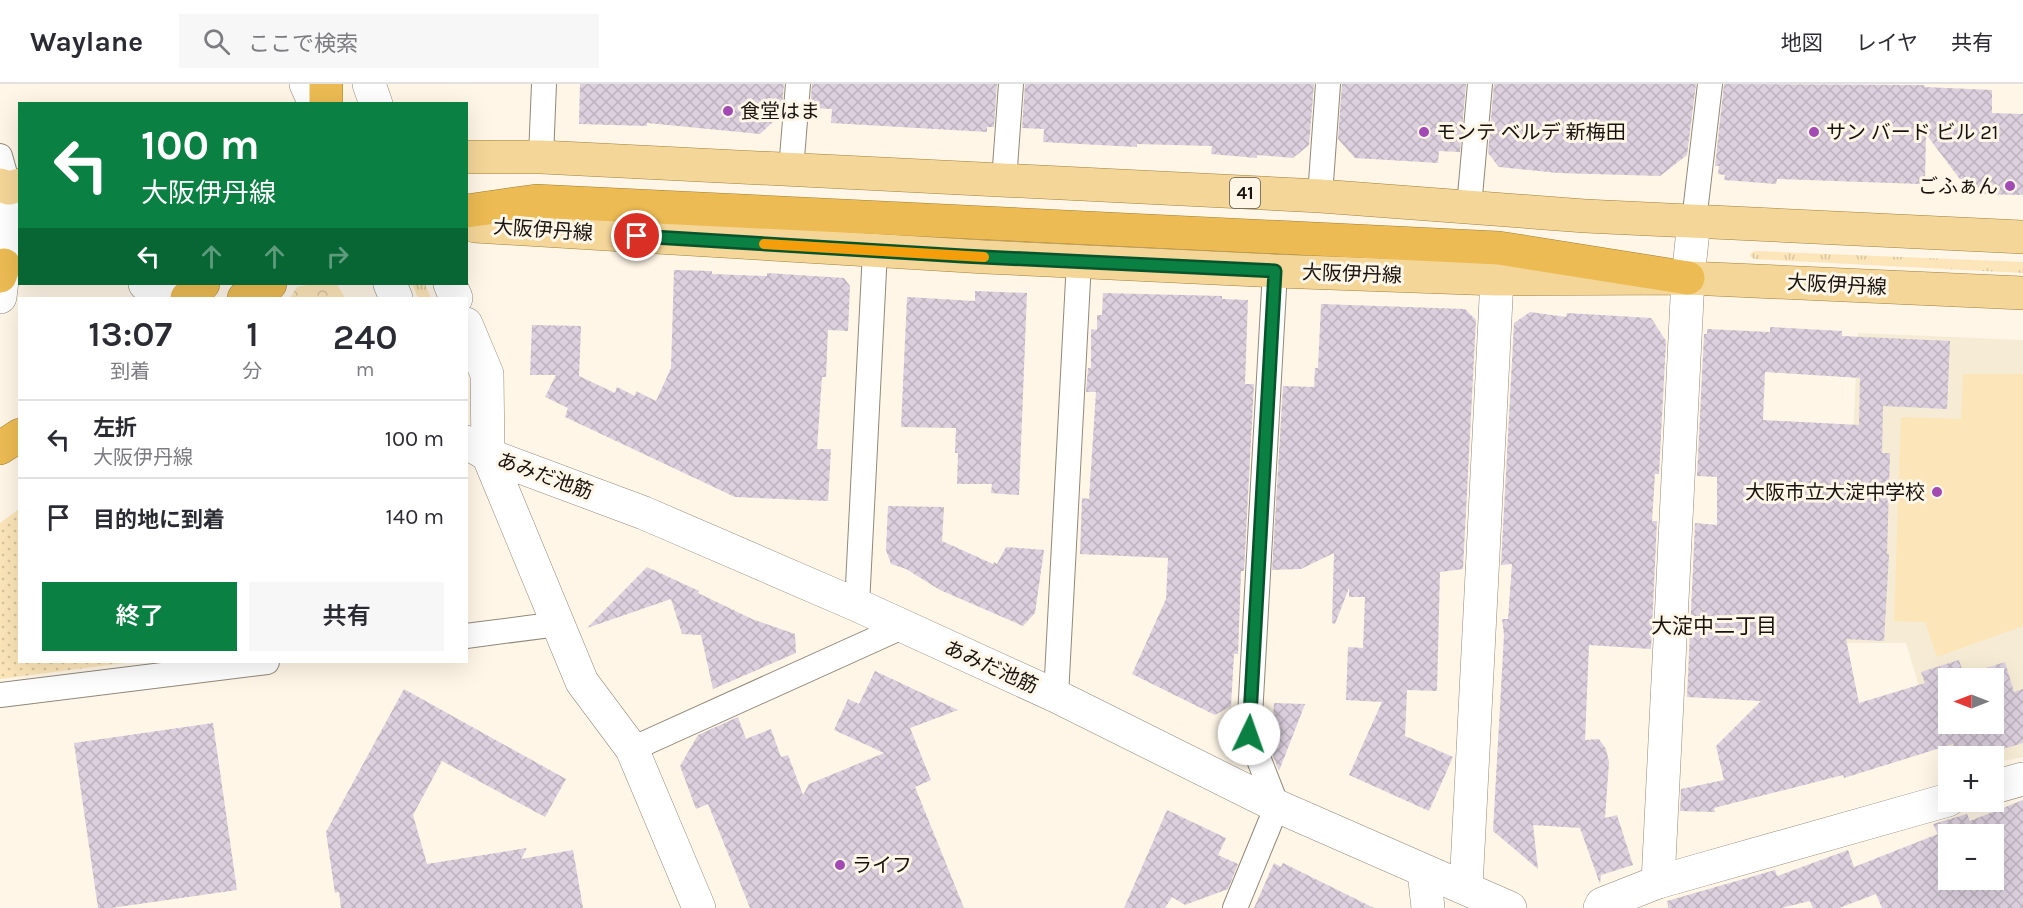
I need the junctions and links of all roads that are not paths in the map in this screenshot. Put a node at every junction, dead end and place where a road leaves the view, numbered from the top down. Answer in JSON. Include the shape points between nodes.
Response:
{"nodes":[{"id":1,"x":306,"y":84,"type":"edge"},
{"id":2,"x":326,"y":84,"type":"edge"},
{"id":3,"x":369,"y":84,"type":"edge"},
{"id":4,"x":544,"y":84,"type":"edge"},
{"id":5,"x":798,"y":84,"type":"edge"},
{"id":6,"x":1011,"y":84,"type":"edge"},
{"id":7,"x":1328,"y":84,"type":"edge"},
{"id":8,"x":1480,"y":84,"type":"edge"},
{"id":9,"x":1710,"y":84,"type":"edge"},
{"id":10,"x":314,"y":102,"type":"edge"},
{"id":11,"x":326,"y":102,"type":"edge"},
{"id":12,"x":375,"y":102,"type":"edge"},
{"id":13,"x":0,"y":156,"type":"edge"},
{"id":14,"x":468,"y":157,"type":"edge"},
{"id":15,"x":541,"y":157,"type":"junction"},
{"id":16,"x":791,"y":170,"type":"junction"},
{"id":17,"x":1004,"y":181,"type":"junction"},
{"id":18,"x":12,"y":189,"type":"edge"},
{"id":19,"x":1320,"y":196,"type":"junction"},
{"id":20,"x":1469,"y":207,"type":"junction"},
{"id":21,"x":468,"y":211,"type":"edge"},
{"id":22,"x":1694,"y":221,"type":"junction"},
{"id":23,"x":468,"y":222,"type":"edge"},
{"id":24,"x":2023,"y":237,"type":"edge"},
{"id":25,"x":875,"y":251,"type":"junction"},
{"id":26,"x":1079,"y":261,"type":"junction"},
{"id":27,"x":1275,"y":271,"type":"junction"},
{"id":28,"x":1688,"y":278,"type":"junction"},
{"id":29,"x":1,"y":279,"type":"edge"},
{"id":30,"x":1497,"y":279,"type":"junction"},
{"id":31,"x":148,"y":285,"type":"edge"},
{"id":32,"x":202,"y":285,"type":"edge"},
{"id":33,"x":268,"y":285,"type":"edge"},
{"id":34,"x":2023,"y":293,"type":"edge"},
{"id":35,"x":178,"y":297,"type":"edge"},
{"id":36,"x":188,"y":297,"type":"edge"},
{"id":37,"x":246,"y":297,"type":"edge"},
{"id":38,"x":468,"y":329,"type":"edge"},
{"id":39,"x":468,"y":432,"type":"edge"},
{"id":40,"x":18,"y":436,"type":"edge"},
{"id":41,"x":0,"y":448,"type":"edge"},
{"id":42,"x":477,"y":448,"type":"edge"},
{"id":43,"x":857,"y":605,"type":"junction"},
{"id":44,"x":558,"y":624,"type":"junction"},
{"id":45,"x":903,"y":627,"type":"junction"},
{"id":46,"x":468,"y":636,"type":"edge"},
{"id":47,"x":251,"y":663,"type":"edge"},
{"id":48,"x":155,"y":669,"type":"edge"},
{"id":49,"x":0,"y":695,"type":"edge"},
{"id":50,"x":1056,"y":696,"type":"junction"},
{"id":51,"x":632,"y":749,"type":"junction"},
{"id":52,"x":2023,"y":779,"type":"edge"},
{"id":53,"x":2004,"y":785,"type":"edge"},
{"id":54,"x":1938,"y":803,"type":"edge"},
{"id":55,"x":1277,"y":806,"type":"junction"},
{"id":56,"x":1424,"y":871,"type":"junction"},
{"id":57,"x":1658,"y":882,"type":"junction"},
{"id":58,"x":1466,"y":888,"type":"junction"},
{"id":59,"x":699,"y":908,"type":"edge"},
{"id":60,"x":1235,"y":908,"type":"edge"},
{"id":61,"x":1428,"y":908,"type":"edge"},
{"id":62,"x":1510,"y":908,"type":"edge"},
{"id":63,"x":1600,"y":908,"type":"edge"}],
"edges":[{"from":1,"to":10,"type":"street"},
{"from":2,"to":11,"type":"highway"},
{"from":3,"to":12,"type":"street"},
{"from":4,"to":15,"type":"street"},
{"from":5,"to":16,"type":"street"},
{"from":6,"to":17,"type":"street"},
{"from":7,"to":19,"type":"street"},
{"from":8,"to":20,"type":"street"},
{"from":9,"to":22,"type":"street"},
{"from":13,"to":18,"type":"street"},
{"from":14,"to":15,"type":"main road","number":"41"},
{"from":15,"to":16,"type":"main road","number":"41"},
{"from":16,"to":17,"type":"main road","number":"41"},
{"from":17,"to":19,"type":"main road","number":"41"},
{"from":18,"to":29,"type":"street"},
{"from":19,"to":20,"type":"main road","number":"41"},
{"from":20,"to":22,"type":"main road","number":"41"},
{"from":21,"to":28,"type":"highway","via":[[536,201],[1499,248]]},
{"from":22,"to":24,"type":"main road","number":"41"},
{"from":22,"to":28,"type":"street"},
{"from":23,"to":25,"type":"main road","name":"大阪伊丹線","via":[[475,226]]},
{"from":25,"to":26,"type":"main road","name":"大阪伊丹線"},
{"from":25,"to":43,"type":"street"},
{"from":26,"to":27,"type":"main road","name":"大阪伊丹線"},
{"from":26,"to":50,"type":"street"},
{"from":27,"to":30,"type":"main road","name":"大阪伊丹線"},
{"from":27,"to":55,"type":"street","via":[[1249,734]]},
{"from":28,"to":30,"type":"main road","name":"大阪伊丹線"},
{"from":28,"to":34,"type":"main road","name":"大阪伊丹線"},
{"from":28,"to":57,"type":"street"},
{"from":30,"to":58,"type":"street"},
{"from":31,"to":35,"type":"street"},
{"from":32,"to":36,"type":"highway"},
{"from":33,"to":37,"type":"highway"},
{"from":38,"to":42,"type":"street","via":[[487,374]]},
{"from":39,"to":42,"type":"street"},
{"from":40,"to":41,"type":"highway"},
{"from":42,"to":43,"type":"street","name":"あみだ池筋","via":[[644,513]]},
{"from":42,"to":44,"type":"street"},
{"from":43,"to":45,"type":"street","name":"あみだ池筋"},
{"from":44,"to":46,"type":"street"},
{"from":44,"to":51,"type":"street","via":[[582,682]]},
{"from":45,"to":50,"type":"street","name":"あみだ池筋"},
{"from":45,"to":51,"type":"street"},
{"from":47,"to":48,"type":"street"},
{"from":48,"to":49,"type":"street"},
{"from":50,"to":55,"type":"street","name":"あみだ池筋"},
{"from":51,"to":59,"type":"street"},
{"from":52,"to":53,"type":"street"},
{"from":54,"to":57,"type":"street"},
{"from":55,"to":56,"type":"street","name":"あみだ池筋"},
{"from":55,"to":60,"type":"street"},
{"from":56,"to":58,"type":"street","name":"あみだ池筋"},
{"from":56,"to":61,"type":"street"},
{"from":57,"to":63,"type":"street"},
{"from":58,"to":62,"type":"street","name":"あみだ池筋"}]}
